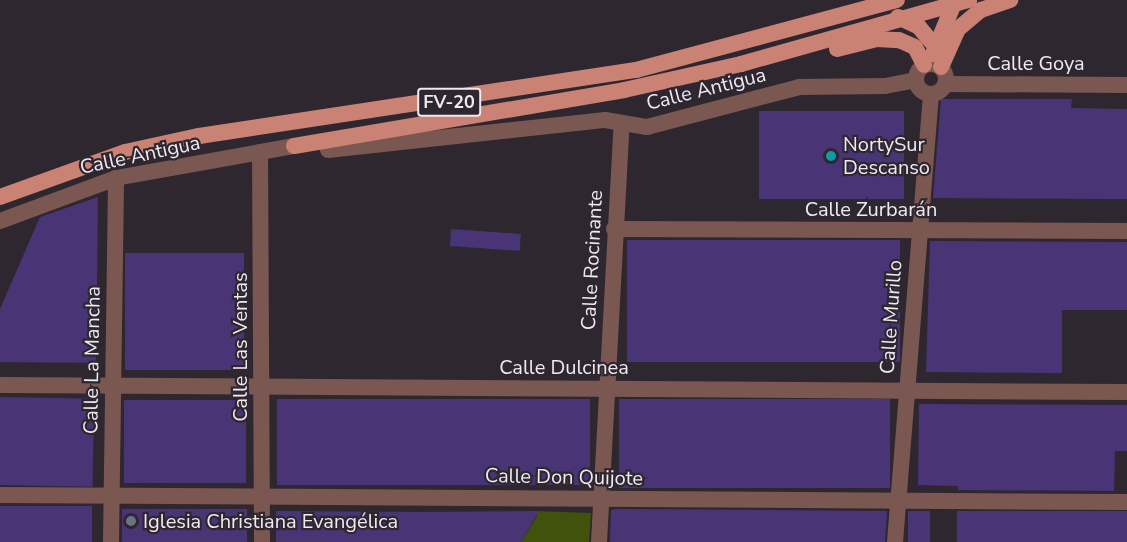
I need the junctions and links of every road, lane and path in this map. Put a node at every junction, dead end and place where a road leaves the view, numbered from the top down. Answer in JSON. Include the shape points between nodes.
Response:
{"nodes":[{"id":1,"x":897,"y":0,"type":"edge"},
{"id":2,"x":969,"y":0,"type":"edge"},
{"id":3,"x":1010,"y":0,"type":"edge"},
{"id":4,"x":954,"y":3,"type":"edge"},
{"id":5,"x":905,"y":19,"type":"junction"},
{"id":6,"x":934,"y":45,"type":"junction"},
{"id":7,"x":716,"y":52,"type":"junction"},
{"id":8,"x":741,"y":64,"type":"junction"},
{"id":9,"x":932,"y":65,"type":"junction"},
{"id":10,"x":915,"y":80,"type":"junction"},
{"id":11,"x":946,"y":84,"type":"junction"},
{"id":12,"x":1127,"y":85,"type":"edge"},
{"id":13,"x":624,"y":90,"type":"junction"},
{"id":14,"x":931,"y":94,"type":"junction"},
{"id":15,"x":622,"y":124,"type":"junction"},
{"id":16,"x":294,"y":146,"type":"joint"},
{"id":17,"x":328,"y":150,"type":"dead end"},
{"id":18,"x":260,"y":152,"type":"junction"},
{"id":19,"x":116,"y":178,"type":"junction"},
{"id":20,"x":0,"y":197,"type":"edge"},
{"id":21,"x":0,"y":206,"type":"edge"},
{"id":22,"x":0,"y":221,"type":"edge"},
{"id":23,"x":614,"y":229,"type":"junction"},
{"id":24,"x":918,"y":230,"type":"junction"},
{"id":25,"x":1127,"y":231,"type":"edge"},
{"id":26,"x":112,"y":385,"type":"junction"},
{"id":27,"x":0,"y":386,"type":"edge"},
{"id":28,"x":261,"y":386,"type":"junction"},
{"id":29,"x":606,"y":388,"type":"junction"},
{"id":30,"x":906,"y":391,"type":"junction"},
{"id":31,"x":1127,"y":392,"type":"edge"},
{"id":32,"x":0,"y":495,"type":"edge"},
{"id":33,"x":111,"y":495,"type":"junction"},
{"id":34,"x":261,"y":495,"type":"junction"},
{"id":35,"x":602,"y":499,"type":"junction"},
{"id":36,"x":898,"y":500,"type":"junction"},
{"id":37,"x":1127,"y":501,"type":"edge"},
{"id":38,"x":111,"y":542,"type":"edge"},
{"id":39,"x":262,"y":542,"type":"edge"},
{"id":40,"x":599,"y":542,"type":"edge"},
{"id":41,"x":895,"y":542,"type":"edge"}],
"edges":[{"from":1,"to":7,"type":"main road","number":"FV-20"},
{"from":2,"to":4,"type":"main road","number":"FV-20"},
{"from":3,"to":9,"type":"main road","via":[[981,10],[958,29]]},
{"from":4,"to":5,"type":"main road","number":"FV-20"},
{"from":4,"to":6,"type":"main road"},
{"from":5,"to":6,"type":"main road"},
{"from":5,"to":7,"type":"main road","via":[[885,14],[738,54]]},
{"from":5,"to":8,"type":"main road","number":"FV-20"},
{"from":6,"to":9,"type":"main road"},
{"from":7,"to":20,"type":"main road","number":"FV-20","via":[[547,87],[199,136],[125,152]]},
{"from":8,"to":9,"type":"main road","via":[[782,62],[877,39],[900,40]]},
{"from":8,"to":13,"type":"main road","number":"FV-20"},
{"from":9,"to":10,"type":"street"},
{"from":9,"to":11,"type":"street"},
{"from":10,"to":14,"type":"street","via":[[920,90]]},
{"from":10,"to":15,"type":"street","name":"Calle Antigua","via":[[885,86],[800,87],[647,128]]},
{"from":11,"to":12,"type":"street","name":"Calle Goya"},
{"from":11,"to":14,"type":"street"},
{"from":13,"to":16,"type":"main road"},
{"from":13,"to":21,"type":"main road","number":"FV-20","via":[[204,143],[133,159]]},
{"from":14,"to":24,"type":"street","name":"Calle Murillo"},
{"from":15,"to":17,"type":"street","name":"Calle Antigua","via":[[604,120]]},
{"from":15,"to":23,"type":"street","name":"Calle Rocinante"},
{"from":16,"to":18,"type":"street","name":"Calle Antigua"},
{"from":18,"to":19,"type":"street","name":"Calle Antigua"},
{"from":18,"to":28,"type":"street","name":"Calle Las Ventas"},
{"from":19,"to":22,"type":"street","name":"Calle Antigua"},
{"from":19,"to":26,"type":"street","name":"Calle La Mancha"},
{"from":23,"to":24,"type":"street","name":"Calle Zurbarán"},
{"from":23,"to":29,"type":"street","name":"Calle Rocinante"},
{"from":24,"to":25,"type":"street","name":"Calle Zurbarán"},
{"from":24,"to":30,"type":"street","name":"Calle Murillo"},
{"from":26,"to":27,"type":"street","name":"Calle Dulcinea"},
{"from":26,"to":28,"type":"street","name":"Calle Dulcinea"},
{"from":26,"to":33,"type":"street","name":"Calle La Mancha"},
{"from":28,"to":29,"type":"street","name":"Calle Dulcinea"},
{"from":28,"to":34,"type":"street","name":"Calle Las Ventas"},
{"from":29,"to":30,"type":"street","name":"Calle Dulcinea"},
{"from":29,"to":35,"type":"street","name":"Calle Rocinante"},
{"from":30,"to":31,"type":"street","name":"Calle Dulcinea"},
{"from":30,"to":36,"type":"street","name":"Calle Murillo"},
{"from":32,"to":33,"type":"street","name":"Calle Don Quijote"},
{"from":33,"to":34,"type":"street","name":"Calle Don Quijote"},
{"from":33,"to":38,"type":"street","name":"Calle La Mancha"},
{"from":34,"to":35,"type":"street","name":"Calle Don Quijote"},
{"from":34,"to":39,"type":"street","name":"Calle Las Ventas"},
{"from":35,"to":36,"type":"street","name":"Calle Don Quijote"},
{"from":35,"to":40,"type":"street","name":"Calle Rocinante"},
{"from":36,"to":37,"type":"street","name":"Calle Don Quijote"},
{"from":36,"to":41,"type":"street","name":"Calle Murillo"}]}
